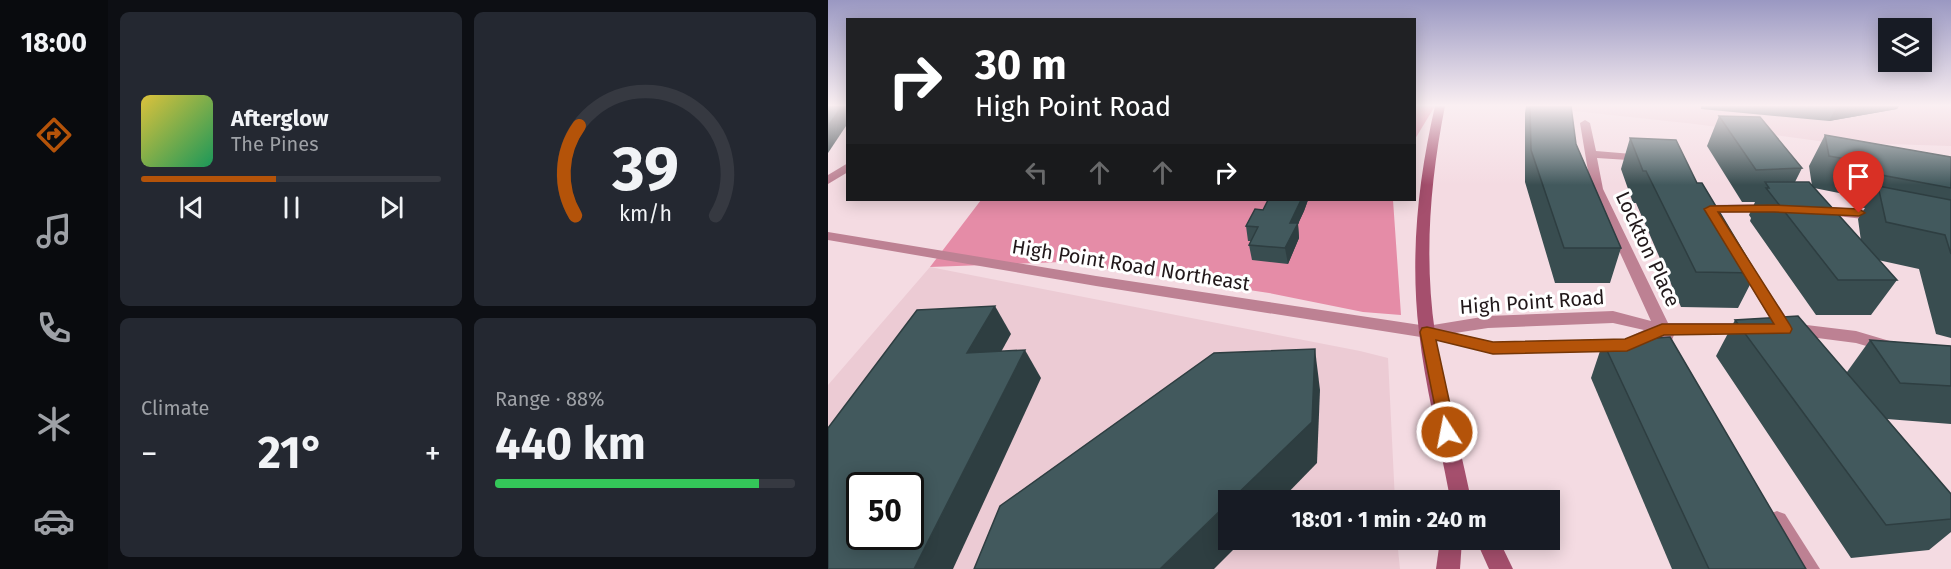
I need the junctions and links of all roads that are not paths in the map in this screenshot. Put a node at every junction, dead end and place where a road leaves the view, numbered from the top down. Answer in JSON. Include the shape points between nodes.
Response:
{"nodes":[{"id":1,"x":1435,"y":133,"type":"edge"},
{"id":2,"x":1587,"y":133,"type":"edge"},
{"id":3,"x":1590,"y":154,"type":"junction"},
{"id":4,"x":1662,"y":159,"type":"edge"},
{"id":5,"x":846,"y":167,"type":"edge"},
{"id":6,"x":828,"y":180,"type":"edge"},
{"id":7,"x":1710,"y":209,"type":"edge"},
{"id":8,"x":1785,"y":209,"type":"edge"},
{"id":9,"x":1806,"y":210,"type":"edge"},
{"id":10,"x":1894,"y":220,"type":"edge"},
{"id":11,"x":828,"y":236,"type":"edge"},
{"id":12,"x":1735,"y":249,"type":"edge"},
{"id":13,"x":1662,"y":329,"type":"junction"},
{"id":14,"x":1785,"y":329,"type":"junction"},
{"id":15,"x":1427,"y":332,"type":"junction"},
{"id":16,"x":1675,"y":350,"type":"edge"},
{"id":17,"x":1899,"y":350,"type":"edge"},
{"id":18,"x":1458,"y":490,"type":"edge"},
{"id":19,"x":1771,"y":511,"type":"edge"},
{"id":20,"x":1450,"y":550,"type":"edge"},
{"id":21,"x":1492,"y":550,"type":"edge"},
{"id":22,"x":1448,"y":569,"type":"edge"},
{"id":23,"x":1501,"y":569,"type":"edge"},
{"id":24,"x":1808,"y":569,"type":"edge"}],
"edges":[{"from":1,"to":15,"type":"main road","via":[[1424,225]]},
{"from":2,"to":3,"type":"street","name":"Lockton Place"},
{"from":3,"to":4,"type":"street"},
{"from":3,"to":13,"type":"street","name":"Lockton Place","via":[[1598,189]]},
{"from":5,"to":6,"type":"street"},
{"from":7,"to":8,"type":"street"},
{"from":9,"to":10,"type":"street","via":[[1859,213]]},
{"from":11,"to":15,"type":"street","name":"High Point Road Northeast"},
{"from":12,"to":14,"type":"street"},
{"from":13,"to":14,"type":"street","name":"High Point Road"},
{"from":13,"to":15,"type":"street","name":"High Point Road","via":[[1613,317],[1488,322]]},
{"from":13,"to":15,"type":"street","name":"High Point Road","via":[[1627,345],[1493,348]]},
{"from":13,"to":16,"type":"street","name":"Lockton Place"},
{"from":14,"to":17,"type":"street","name":"High Point Road","via":[[1856,337]]},
{"from":15,"to":18,"type":"main road"},
{"from":19,"to":24,"type":"street"},
{"from":20,"to":22,"type":"main road"},
{"from":21,"to":23,"type":"main road"}]}
